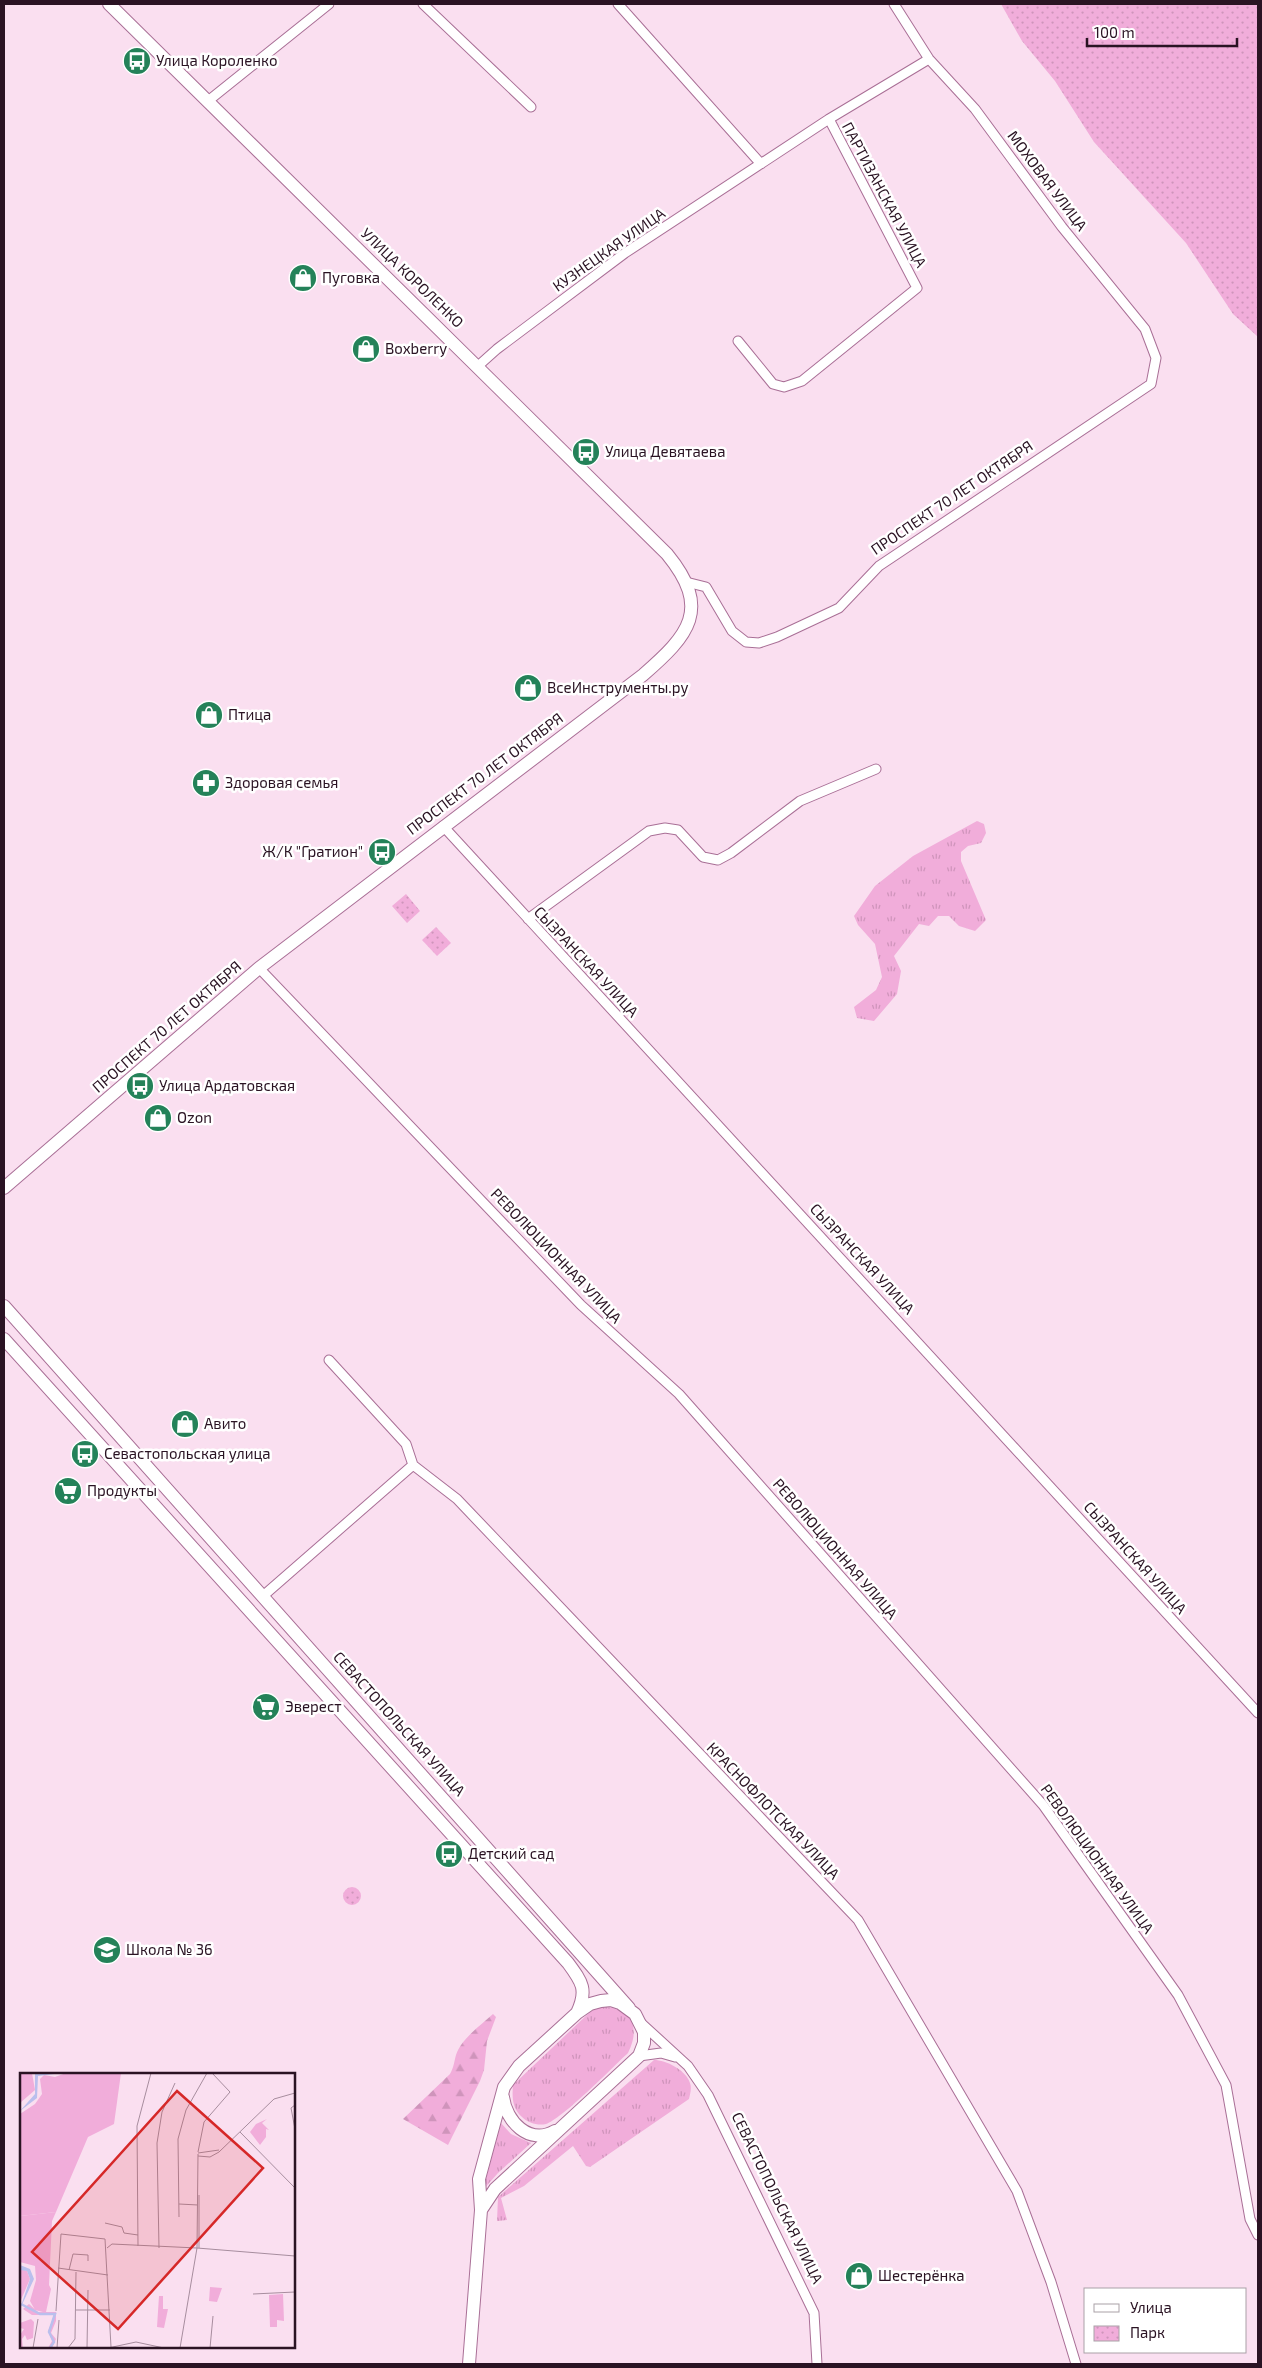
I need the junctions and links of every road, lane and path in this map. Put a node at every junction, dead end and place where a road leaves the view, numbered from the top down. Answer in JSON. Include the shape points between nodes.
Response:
{"nodes":[{"id":1,"x":109,"y":4,"type":"edge"},
{"id":2,"x":329,"y":4,"type":"edge"},
{"id":3,"x":424,"y":4,"type":"edge"},
{"id":4,"x":618,"y":4,"type":"edge"},
{"id":5,"x":894,"y":4,"type":"edge"},
{"id":6,"x":929,"y":59,"type":"junction"},
{"id":7,"x":208,"y":101,"type":"junction"},
{"id":8,"x":531,"y":107,"type":"dead end"},
{"id":9,"x":829,"y":119,"type":"junction"},
{"id":10,"x":762,"y":164,"type":"junction"},
{"id":11,"x":738,"y":341,"type":"dead end"},
{"id":12,"x":478,"y":366,"type":"junction"},
{"id":13,"x":1151,"y":384,"type":"joint"},
{"id":14,"x":686,"y":582,"type":"junction"},
{"id":15,"x":876,"y":769,"type":"dead end"},
{"id":16,"x":443,"y":826,"type":"junction"},
{"id":17,"x":528,"y":919,"type":"junction"},
{"id":18,"x":259,"y":968,"type":"junction"},
{"id":19,"x":4,"y":1188,"type":"edge"},
{"id":20,"x":4,"y":1306,"type":"edge"},
{"id":21,"x":4,"y":1339,"type":"edge"},
{"id":22,"x":329,"y":1360,"type":"dead end"},
{"id":23,"x":76,"y":1387,"type":"junction"},
{"id":24,"x":61,"y":1401,"type":"junction"},
{"id":25,"x":112,"y":1428,"type":"junction"},
{"id":26,"x":97,"y":1441,"type":"junction"},
{"id":27,"x":413,"y":1465,"type":"junction"},
{"id":28,"x":263,"y":1596,"type":"junction"},
{"id":29,"x":248,"y":1608,"type":"junction"},
{"id":30,"x":1258,"y":1713,"type":"edge"},
{"id":31,"x":629,"y":2008,"type":"junction"},
{"id":32,"x":577,"y":2013,"type":"junction"},
{"id":33,"x":641,"y":2023,"type":"junction"},
{"id":34,"x":639,"y":2056,"type":"junction"},
{"id":35,"x":678,"y":2057,"type":"junction"},
{"id":36,"x":504,"y":2087,"type":"junction"},
{"id":37,"x":562,"y":2127,"type":"junction"},
{"id":38,"x":481,"y":2210,"type":"junction"},
{"id":39,"x":1258,"y":2235,"type":"edge"},
{"id":40,"x":469,"y":2364,"type":"edge"},
{"id":41,"x":817,"y":2364,"type":"edge"},
{"id":42,"x":1076,"y":2364,"type":"edge"}],
"edges":[{"from":1,"to":7,"type":"street","name":"УЛИЦА КОРОЛЕНКО"},
{"from":2,"to":7,"type":"street"},
{"from":3,"to":8,"type":"street"},
{"from":4,"to":10,"type":"street"},
{"from":5,"to":6,"type":"street","name":"МОХОВАЯ УЛИЦА"},
{"from":6,"to":9,"type":"street","name":"КУЗНЕЦКАЯ УЛИЦА"},
{"from":6,"to":13,"type":"street","name":"МОХОВАЯ УЛИЦА","via":[[975,109],[1062,227],[1145,329],[1156,358]]},
{"from":7,"to":12,"type":"street","name":"УЛИЦА КОРОЛЕНКО"},
{"from":9,"to":10,"type":"street","name":"КУЗНЕЦКАЯ УЛИЦА"},
{"from":9,"to":11,"type":"street","name":"ПАРТИЗАНСКАЯ УЛИЦА","via":[[917,288],[802,381],[784,387],[773,384]]},
{"from":10,"to":12,"type":"street","name":"КУЗНЕЦКАЯ УЛИЦА","via":[[624,253]]},
{"from":12,"to":14,"type":"street","name":"УЛИЦА КОРОЛЕНКО","via":[[667,554]]},
{"from":13,"to":14,"type":"street","name":"ПРОСПЕКТ 70 ЛЕТ ОКТЯБРЯ","via":[[879,566],[839,608],[777,637],[759,643],[746,642],[732,631],[706,587]]},
{"from":14,"to":16,"type":"street","name":"ПРОСПЕКТ 70 ЛЕТ ОКТЯБРЯ","via":[[691,597],[691,614],[683,634],[667,654]]},
{"from":15,"to":17,"type":"street","via":[[800,801],[718,860],[703,857],[678,830],[649,831]]},
{"from":16,"to":17,"type":"street","name":"СЫЗРАНСКАЯ УЛИЦА"},
{"from":16,"to":18,"type":"street","name":"ПРОСПЕКТ 70 ЛЕТ ОКТЯБРЯ"},
{"from":17,"to":30,"type":"street","name":"СЫЗРАНСКАЯ УЛИЦА"},
{"from":18,"to":19,"type":"street","name":"ПРОСПЕКТ 70 ЛЕТ ОКТЯБРЯ"},
{"from":18,"to":39,"type":"street","name":"РЕВОЛЮЦИОННАЯ УЛИЦА","via":[[581,1305],[679,1394],[1043,1805],[1178,1995],[1226,2085],[1250,2219]]},
{"from":20,"to":23,"type":"street","name":"СЕВАСТОПОЛЬСКАЯ УЛИЦА"},
{"from":21,"to":24,"type":"street"},
{"from":22,"to":27,"type":"street","via":[[406,1444]]},
{"from":23,"to":24,"type":"street"},
{"from":23,"to":25,"type":"street","name":"СЕВАСТОПОЛЬСКАЯ УЛИЦА"},
{"from":24,"to":26,"type":"street"},
{"from":25,"to":26,"type":"street"},
{"from":25,"to":28,"type":"street","name":"СЕВАСТОПОЛЬСКАЯ УЛИЦА"},
{"from":26,"to":29,"type":"street"},
{"from":27,"to":28,"type":"street"},
{"from":27,"to":42,"type":"street","name":"КРАСНОФЛОТСКАЯ УЛИЦА","via":[[457,1499],[858,1920],[1017,2191],[1051,2282]]},
{"from":28,"to":29,"type":"street"},
{"from":28,"to":31,"type":"street","name":"СЕВАСТОПОЛЬСКАЯ УЛИЦА"},
{"from":29,"to":32,"type":"street","via":[[568,1963],[584,1990]]},
{"from":31,"to":32,"type":"street","via":[[611,2000],[601,2000]]},
{"from":31,"to":33,"type":"street","name":"СЕВАСТОПОЛЬСКАЯ УЛИЦА"},
{"from":32,"to":36,"type":"street","via":[[519,2066]]},
{"from":33,"to":34,"type":"street","via":[[644,2043]]},
{"from":33,"to":35,"type":"street","name":"СЕВАСТОПОЛЬСКАЯ УЛИЦА"},
{"from":34,"to":35,"type":"street","via":[[661,2052]]},
{"from":34,"to":37,"type":"street"},
{"from":35,"to":41,"type":"street","name":"СЕВАСТОПОЛЬСКАЯ УЛИЦА","via":[[708,2094],[814,2313]]},
{"from":36,"to":37,"type":"street","via":[[505,2110],[518,2128],[539,2136]]},
{"from":36,"to":38,"type":"street","via":[[479,2179]]},
{"from":37,"to":38,"type":"street","via":[[495,2189]]},
{"from":38,"to":40,"type":"street"}]}
